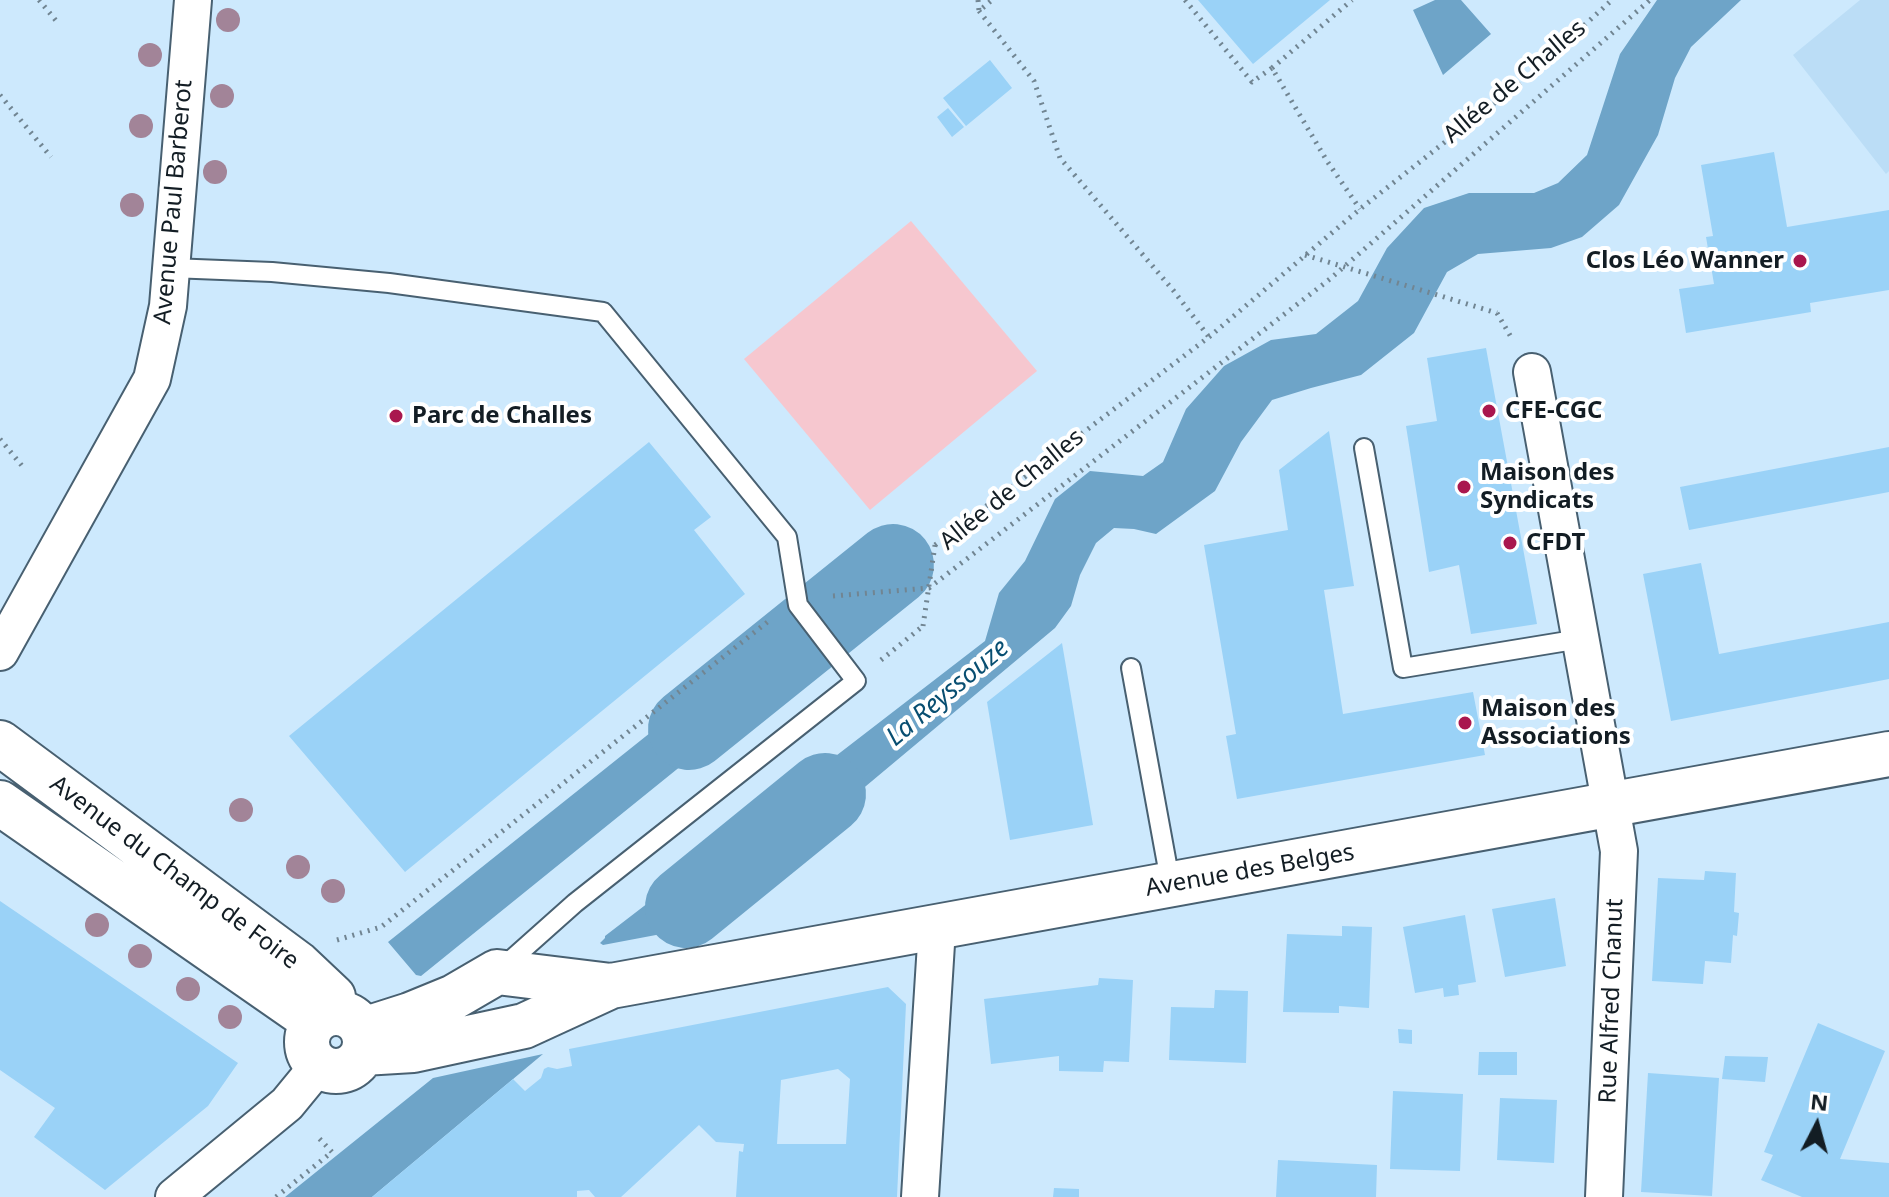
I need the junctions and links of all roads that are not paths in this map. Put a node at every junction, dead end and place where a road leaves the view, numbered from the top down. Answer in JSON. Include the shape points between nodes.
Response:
{"nodes":[{"id":1,"x":193,"y":0,"type":"edge"},
{"id":2,"x":171,"y":268,"type":"junction"},
{"id":3,"x":1532,"y":372,"type":"dead end"},
{"id":4,"x":1364,"y":448,"type":"dead end"},
{"id":5,"x":1580,"y":639,"type":"junction"},
{"id":6,"x":0,"y":652,"type":"edge"},
{"id":7,"x":1131,"y":668,"type":"dead end"},
{"id":8,"x":0,"y":743,"type":"edge"},
{"id":9,"x":1889,"y":754,"type":"edge"},
{"id":10,"x":0,"y":803,"type":"edge"},
{"id":11,"x":1610,"y":805,"type":"junction"},
{"id":12,"x":1171,"y":886,"type":"junction"},
{"id":13,"x":937,"y":928,"type":"junction"},
{"id":14,"x":497,"y":972,"type":"junction"},
{"id":15,"x":611,"y":986,"type":"junction"},
{"id":16,"x":344,"y":1030,"type":"junction"},
{"id":17,"x":319,"y":1065,"type":"joint"},
{"id":18,"x":174,"y":1197,"type":"edge"},
{"id":19,"x":920,"y":1197,"type":"edge"},
{"id":20,"x":1604,"y":1197,"type":"edge"}],
"edges":[{"from":1,"to":2,"type":"street","name":"Avenue Paul Barberot"},
{"from":2,"to":6,"type":"street","name":"Avenue Paul Barberot","via":[[152,379]]},
{"from":2,"to":14,"type":"lane","via":[[389,283],[603,312],[787,537],[797,602],[856,681],[575,903]]},
{"from":3,"to":5,"type":"street","name":"Rue Alfred Chanut"},
{"from":4,"to":5,"type":"lane","via":[[1403,668]]},
{"from":5,"to":11,"type":"street","name":"Rue Alfred Chanut"},
{"from":7,"to":12,"type":"lane"},
{"from":8,"to":16,"type":"main road","name":"Avenue du Champ de Foire","via":[[298,964],[333,997]]},
{"from":9,"to":11,"type":"main road","name":"Avenue des Belges"},
{"from":10,"to":16,"type":"main road","name":"Avenue du Champ de Foire"},
{"from":11,"to":12,"type":"main road","name":"Avenue des Belges"},
{"from":11,"to":20,"type":"street","name":"Rue Alfred Chanut","via":[[1619,851]]},
{"from":12,"to":13,"type":"main road","name":"Avenue des Belges"},
{"from":13,"to":15,"type":"main road","name":"Avenue des Belges"},
{"from":13,"to":19,"type":"street"},
{"from":14,"to":15,"type":"main road","name":"Avenue des Belges"},
{"from":14,"to":16,"type":"main road","via":[[410,1015]]},
{"from":15,"to":16,"type":"main road","name":"Avenue des Belges","via":[[524,1026],[413,1050]]},
{"from":16,"to":17,"type":"main road","via":[[352,1067],[335,1071]]},
{"from":17,"to":18,"type":"street","via":[[287,1104]]}]}
